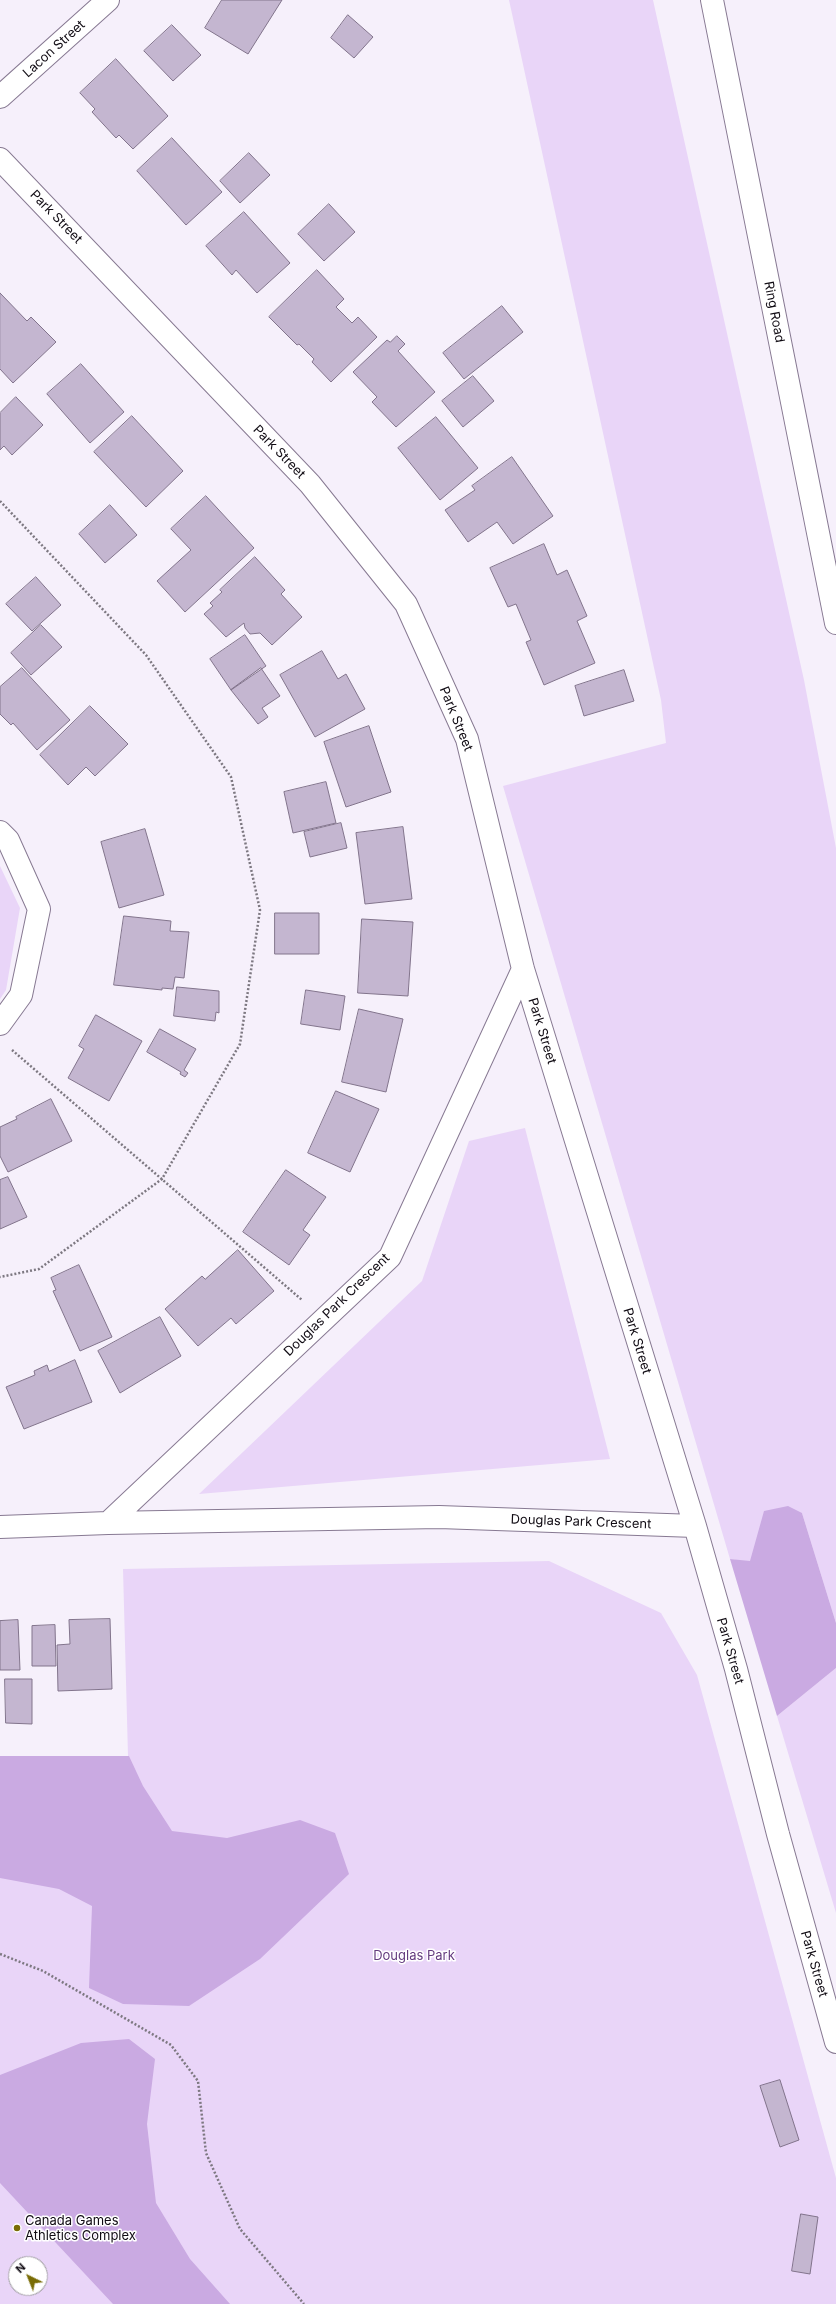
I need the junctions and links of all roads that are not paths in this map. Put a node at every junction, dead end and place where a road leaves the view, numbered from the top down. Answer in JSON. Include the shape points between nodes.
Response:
{"nodes":[{"id":1,"x":108,"y":0,"type":"edge"},
{"id":2,"x":712,"y":0,"type":"edge"},
{"id":3,"x":0,"y":97,"type":"edge"},
{"id":4,"x":0,"y":159,"type":"edge"},
{"id":5,"x":836,"y":623,"type":"edge"},
{"id":6,"x":0,"y":832,"type":"edge"},
{"id":7,"x":523,"y":969,"type":"junction"},
{"id":8,"x":3,"y":1034,"type":"edge"},
{"id":9,"x":108,"y":1523,"type":"junction"},
{"id":10,"x":695,"y":1526,"type":"junction"},
{"id":11,"x":0,"y":1527,"type":"edge"},
{"id":12,"x":836,"y":2042,"type":"edge"}],
"edges":[{"from":1,"to":3,"type":"main road","name":"Lacon Street"},
{"from":2,"to":5,"type":"main road","name":"Ring Road"},
{"from":4,"to":7,"type":"main road","name":"Park Street","via":[[310,484],[406,604],[467,739]]},
{"from":6,"to":8,"type":"main road","via":[[8,840],[39,908],[21,995]]},
{"from":7,"to":9,"type":"main road","name":"Douglas Park Crescent","via":[[390,1257]]},
{"from":7,"to":10,"type":"main road","name":"Park Street"},
{"from":9,"to":10,"type":"main road","name":"Douglas Park Crescent","via":[[439,1518]]},
{"from":9,"to":11,"type":"main road","name":"Douglas Park Crescent"},
{"from":10,"to":12,"type":"main road","name":"Park Street"}]}
